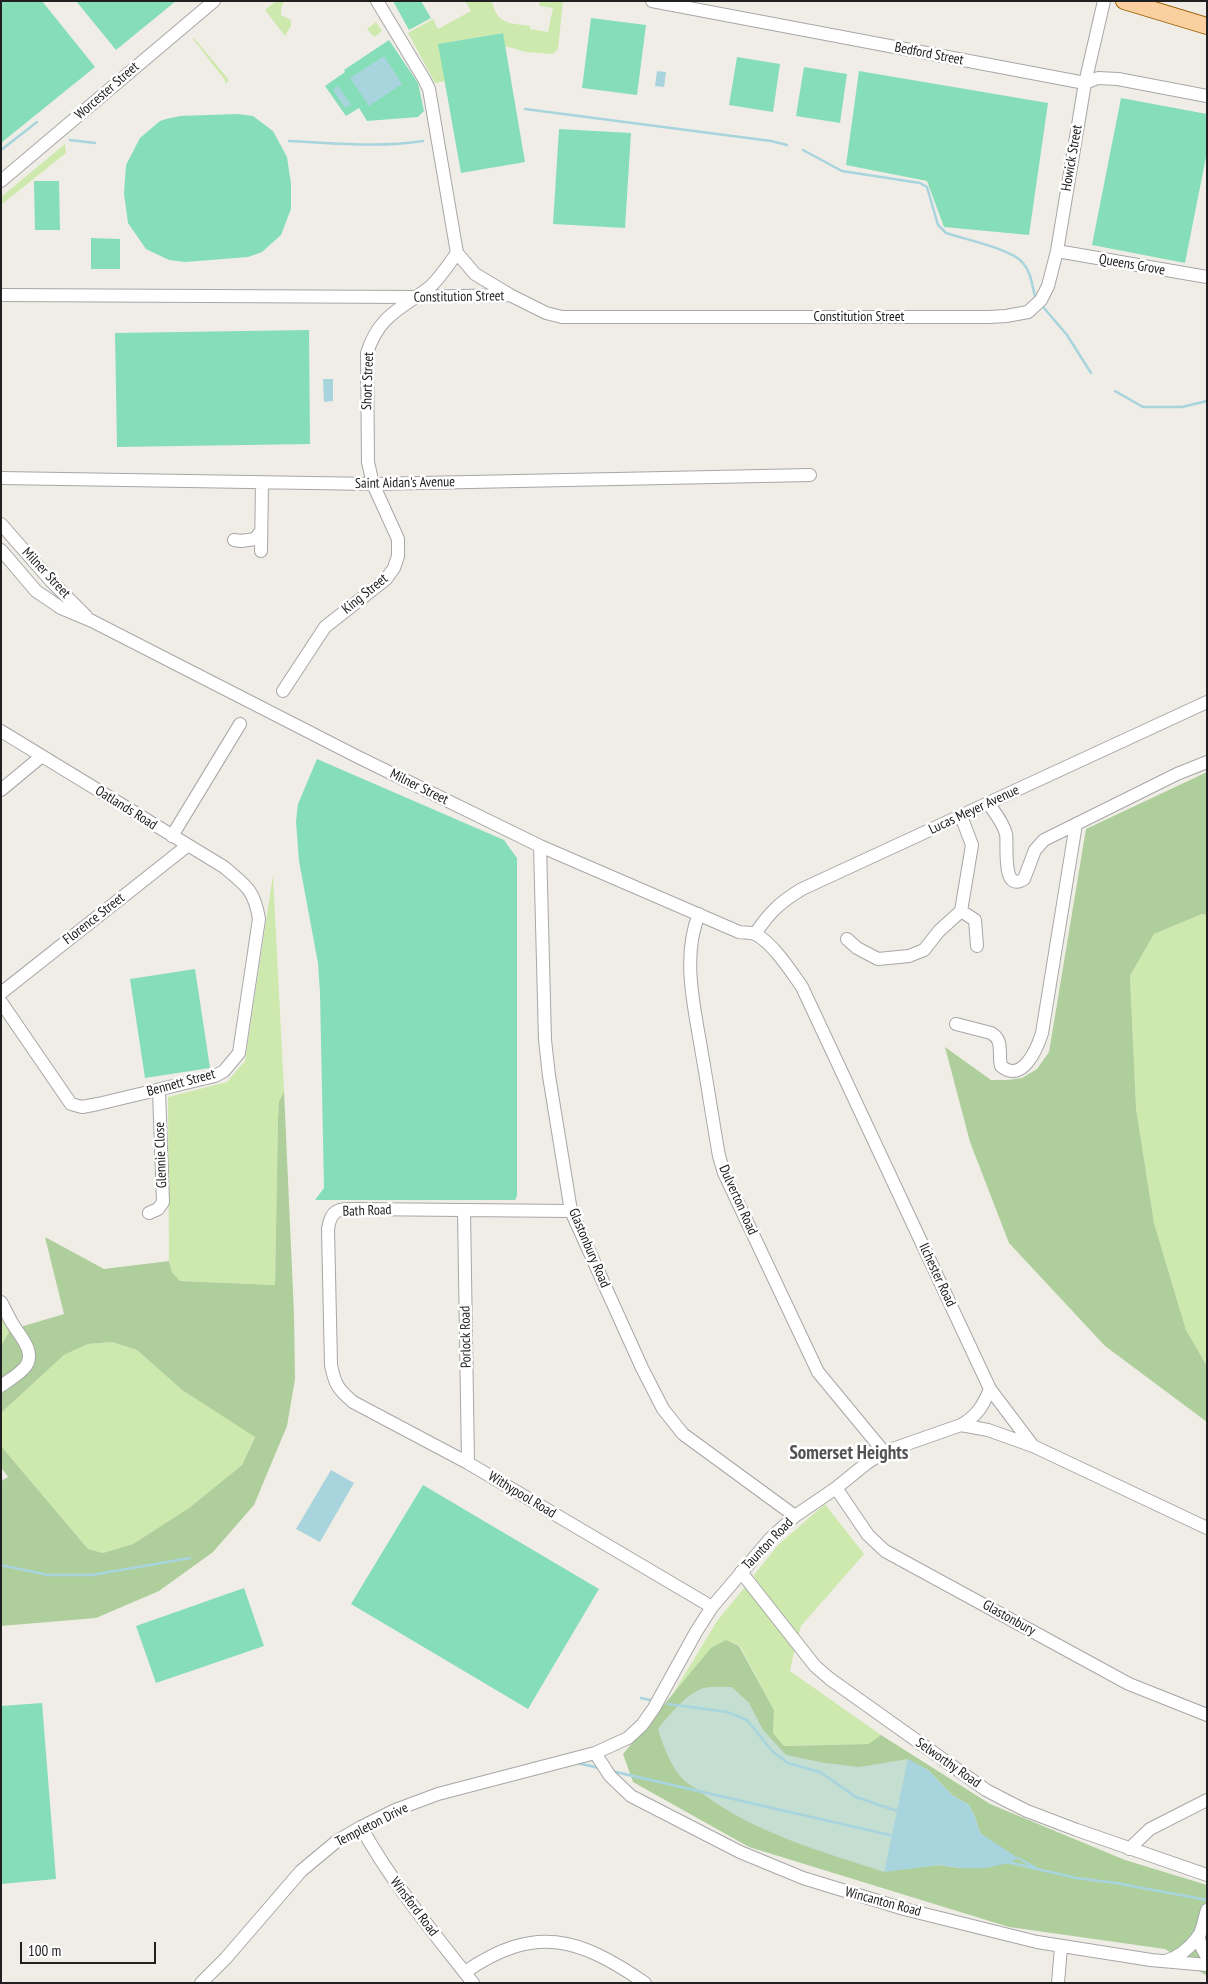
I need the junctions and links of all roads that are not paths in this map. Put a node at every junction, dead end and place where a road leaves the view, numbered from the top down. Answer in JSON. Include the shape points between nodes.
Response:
{"nodes":[{"id":1,"x":214,"y":1,"type":"edge"},
{"id":2,"x":376,"y":1,"type":"edge"},
{"id":3,"x":652,"y":1,"type":"edge"},
{"id":4,"x":1104,"y":1,"type":"edge"},
{"id":5,"x":1124,"y":1,"type":"edge"},
{"id":6,"x":1207,"y":26,"type":"edge"},
{"id":7,"x":1085,"y":82,"type":"junction"},
{"id":8,"x":1207,"y":96,"type":"edge"},
{"id":9,"x":1,"y":181,"type":"edge"},
{"id":10,"x":1056,"y":251,"type":"junction"},
{"id":11,"x":457,"y":253,"type":"junction"},
{"id":12,"x":1207,"y":277,"type":"edge"},
{"id":13,"x":1,"y":295,"type":"edge"},
{"id":14,"x":510,"y":295,"type":"junction"},
{"id":15,"x":414,"y":297,"type":"junction"},
{"id":16,"x":1031,"y":310,"type":"joint"},
{"id":17,"x":810,"y":475,"type":"dead end"},
{"id":18,"x":1,"y":478,"type":"edge"},
{"id":19,"x":262,"y":482,"type":"junction"},
{"id":20,"x":373,"y":484,"type":"junction"},
{"id":21,"x":1,"y":524,"type":"edge"},
{"id":22,"x":261,"y":531,"type":"junction"},
{"id":23,"x":234,"y":540,"type":"dead end"},
{"id":24,"x":1,"y":550,"type":"edge"},
{"id":25,"x":261,"y":551,"type":"dead end"},
{"id":26,"x":92,"y":621,"type":"junction"},
{"id":27,"x":283,"y":691,"type":"dead end"},
{"id":28,"x":1207,"y":702,"type":"edge"},
{"id":29,"x":240,"y":724,"type":"dead end"},
{"id":30,"x":1,"y":731,"type":"edge"},
{"id":31,"x":42,"y":756,"type":"junction"},
{"id":32,"x":1207,"y":762,"type":"edge"},
{"id":33,"x":1,"y":790,"type":"edge"},
{"id":34,"x":988,"y":804,"type":"junction"},
{"id":35,"x":961,"y":816,"type":"junction"},
{"id":36,"x":1076,"y":824,"type":"junction"},
{"id":37,"x":172,"y":836,"type":"junction"},
{"id":38,"x":187,"y":846,"type":"junction"},
{"id":39,"x":540,"y":846,"type":"junction"},
{"id":40,"x":248,"y":888,"type":"joint"},
{"id":41,"x":960,"y":911,"type":"junction"},
{"id":42,"x":699,"y":914,"type":"junction"},
{"id":43,"x":755,"y":934,"type":"junction"},
{"id":44,"x":847,"y":939,"type":"dead end"},
{"id":45,"x":978,"y":946,"type":"dead end"},
{"id":46,"x":1,"y":993,"type":"edge"},
{"id":47,"x":1,"y":1002,"type":"edge"},
{"id":48,"x":956,"y":1024,"type":"dead end"},
{"id":49,"x":159,"y":1091,"type":"junction"},
{"id":50,"x":464,"y":1211,"type":"junction"},
{"id":51,"x":571,"y":1212,"type":"junction"},
{"id":52,"x":149,"y":1213,"type":"dead end"},
{"id":53,"x":1,"y":1302,"type":"edge"},
{"id":54,"x":334,"y":1382,"type":"joint"},
{"id":55,"x":1,"y":1386,"type":"edge"},
{"id":56,"x":990,"y":1389,"type":"junction"},
{"id":57,"x":961,"y":1425,"type":"junction"},
{"id":58,"x":1033,"y":1446,"type":"junction"},
{"id":59,"x":884,"y":1452,"type":"junction"},
{"id":60,"x":468,"y":1463,"type":"junction"},
{"id":61,"x":836,"y":1488,"type":"junction"},
{"id":62,"x":795,"y":1516,"type":"junction"},
{"id":63,"x":1207,"y":1528,"type":"edge"},
{"id":64,"x":741,"y":1572,"type":"junction"},
{"id":65,"x":712,"y":1607,"type":"junction"},
{"id":66,"x":1207,"y":1715,"type":"edge"},
{"id":67,"x":595,"y":1753,"type":"junction"},
{"id":68,"x":1207,"y":1800,"type":"edge"},
{"id":69,"x":360,"y":1827,"type":"junction"},
{"id":70,"x":1129,"y":1849,"type":"junction"},
{"id":71,"x":1207,"y":1875,"type":"edge"},
{"id":72,"x":1207,"y":1910,"type":"edge"},
{"id":73,"x":1198,"y":1936,"type":"junction"},
{"id":74,"x":1061,"y":1947,"type":"junction"},
{"id":75,"x":1207,"y":1957,"type":"edge"},
{"id":76,"x":1161,"y":1962,"type":"junction"},
{"id":77,"x":1207,"y":1965,"type":"edge"},
{"id":78,"x":464,"y":1972,"type":"junction"},
{"id":79,"x":201,"y":1983,"type":"edge"},
{"id":80,"x":473,"y":1983,"type":"edge"},
{"id":81,"x":644,"y":1983,"type":"edge"},
{"id":82,"x":1058,"y":1983,"type":"edge"}],
"edges":[{"from":1,"to":9,"type":"street","name":"Worcester Street"},
{"from":2,"to":11,"type":"street","via":[[429,90]]},
{"from":3,"to":7,"type":"street","name":"Bedford Street"},
{"from":4,"to":7,"type":"street","name":"Howick Street"},
{"from":5,"to":6,"type":"main road"},
{"from":7,"to":8,"type":"street","name":"Bedford Street","via":[[1098,78],[1118,79]]},
{"from":7,"to":10,"type":"street","name":"Howick Street"},
{"from":10,"to":12,"type":"street","name":"Queens Grove"},
{"from":10,"to":16,"type":"street","name":"Howick Street","via":[[1048,286]]},
{"from":11,"to":14,"type":"street","via":[[475,274]]},
{"from":11,"to":15,"type":"street","name":"Short Street","via":[[432,285]]},
{"from":13,"to":15,"type":"street","name":"Constitution Street"},
{"from":14,"to":15,"type":"street","name":"Constitution Street"},
{"from":14,"to":16,"type":"street","name":"Constitution Street","via":[[562,317],[988,317],[1020,315]]},
{"from":15,"to":20,"type":"street","name":"Short Street","via":[[378,326],[367,353],[368,462]]},
{"from":17,"to":20,"type":"street","name":"Saint Aidan's Avenue"},
{"from":18,"to":19,"type":"street","name":"Saint Aidan's Avenue"},
{"from":19,"to":20,"type":"street","name":"Saint Aidan's Avenue"},
{"from":19,"to":22,"type":"street"},
{"from":20,"to":27,"type":"street","name":"King Street","via":[[398,540],[394,568],[386,579],[325,627]]},
{"from":21,"to":26,"type":"street","name":"Milner Street"},
{"from":22,"to":23,"type":"street","via":[[255,539]]},
{"from":22,"to":25,"type":"street"},
{"from":24,"to":26,"type":"street","name":"Milner Street","via":[[36,590],[61,608]]},
{"from":26,"to":39,"type":"street","name":"Milner Street"},
{"from":28,"to":34,"type":"street","name":"Lucas Meyer Avenue"},
{"from":29,"to":37,"type":"street"},
{"from":30,"to":31,"type":"street","name":"Oatlands Road"},
{"from":31,"to":33,"type":"street"},
{"from":31,"to":37,"type":"street","name":"Oatlands Road"},
{"from":32,"to":36,"type":"street"},
{"from":34,"to":35,"type":"street","name":"Lucas Meyer Avenue"},
{"from":34,"to":36,"type":"street","via":[[1007,836],[1006,866],[1016,882],[1024,879],[1039,844]]},
{"from":35,"to":41,"type":"street","via":[[972,845]]},
{"from":35,"to":43,"type":"street","name":"Lucas Meyer Avenue","via":[[802,889],[770,913]]},
{"from":36,"to":48,"type":"street","via":[[1042,1033],[1026,1064],[1015,1071],[1004,1069],[996,1036]]},
{"from":37,"to":38,"type":"street","name":"Oatlands Road"},
{"from":38,"to":40,"type":"street","name":"Oatlands Road","via":[[224,867]]},
{"from":38,"to":46,"type":"street","name":"Florence Street"},
{"from":39,"to":42,"type":"street","name":"Milner Street"},
{"from":39,"to":51,"type":"street","name":"Glastonbury Road","via":[[548,1076]]},
{"from":40,"to":49,"type":"street","name":"Bennett Street","via":[[256,901],[259,919],[238,1053],[216,1076]]},
{"from":41,"to":44,"type":"street","via":[[924,950],[909,956],[878,959]]},
{"from":41,"to":45,"type":"street","via":[[975,920]]},
{"from":42,"to":43,"type":"street","name":"Milner Street","via":[[739,932]]},
{"from":42,"to":59,"type":"street","name":"Dulverton Road","via":[[694,925],[690,961],[695,1009],[724,1173],[818,1372]]},
{"from":43,"to":56,"type":"street","name":"Ilchester Road","via":[[780,957],[802,987]]},
{"from":47,"to":49,"type":"street","name":"Bennett Street","via":[[71,1104],[82,1107]]},
{"from":49,"to":52,"type":"street","name":"Glennie Close","via":[[163,1202]]},
{"from":50,"to":51,"type":"street","name":"Bath Road"},
{"from":50,"to":54,"type":"street","name":"Bath Road","via":[[344,1209],[334,1212],[328,1228]]},
{"from":50,"to":60,"type":"street","name":"Porlock Road"},
{"from":51,"to":62,"type":"street","name":"Glastonbury Road","via":[[663,1408],[683,1434]]},
{"from":53,"to":55,"type":"street","via":[[23,1337],[28,1354],[27,1364]]},
{"from":54,"to":60,"type":"street","name":"Withypool Road","via":[[354,1402]]},
{"from":56,"to":57,"type":"street","name":"Taunton Road","via":[[977,1415]]},
{"from":56,"to":58,"type":"street","name":"Ilchester Road"},
{"from":57,"to":58,"type":"street","via":[[988,1430]]},
{"from":57,"to":59,"type":"street","name":"Taunton Road"},
{"from":58,"to":63,"type":"street","name":"Ilchester Road"},
{"from":59,"to":61,"type":"street","name":"Taunton Road"},
{"from":60,"to":65,"type":"street","name":"Withypool Road"},
{"from":61,"to":62,"type":"street","name":"Taunton Road"},
{"from":61,"to":66,"type":"street","name":"Glastonbury","via":[[868,1535],[886,1551],[1129,1684]]},
{"from":62,"to":64,"type":"street","name":"Taunton Road"},
{"from":64,"to":65,"type":"street","name":"Taunton Road"},
{"from":64,"to":70,"type":"street","name":"Selworthy Road","via":[[799,1648],[830,1679],[986,1790],[1027,1811]]},
{"from":65,"to":67,"type":"street","name":"Taunton Road","via":[[642,1725],[628,1738]]},
{"from":67,"to":69,"type":"street","name":"Templeton Drive","via":[[438,1794]]},
{"from":67,"to":74,"type":"street","name":"Wincanton Road","via":[[610,1776],[631,1796],[740,1852],[803,1878],[904,1909]]},
{"from":68,"to":70,"type":"street","via":[[1150,1829]]},
{"from":69,"to":78,"type":"street","name":"Winsford Road","via":[[383,1865]]},
{"from":69,"to":79,"type":"street","name":"Templeton Drive","via":[[337,1841],[301,1871]]},
{"from":70,"to":71,"type":"street","name":"Selworthy Road"},
{"from":72,"to":73,"type":"street"},
{"from":73,"to":75,"type":"street"},
{"from":73,"to":76,"type":"street","via":[[1173,1959]]},
{"from":74,"to":76,"type":"street","name":"Wincanton Road"},
{"from":74,"to":82,"type":"street"},
{"from":76,"to":77,"type":"street","name":"Wincanton Road"},
{"from":78,"to":80,"type":"street","name":"Winsford Road"},
{"from":78,"to":81,"type":"street","via":[[507,1949],[538,1941],[557,1941],[597,1953]]}]}
